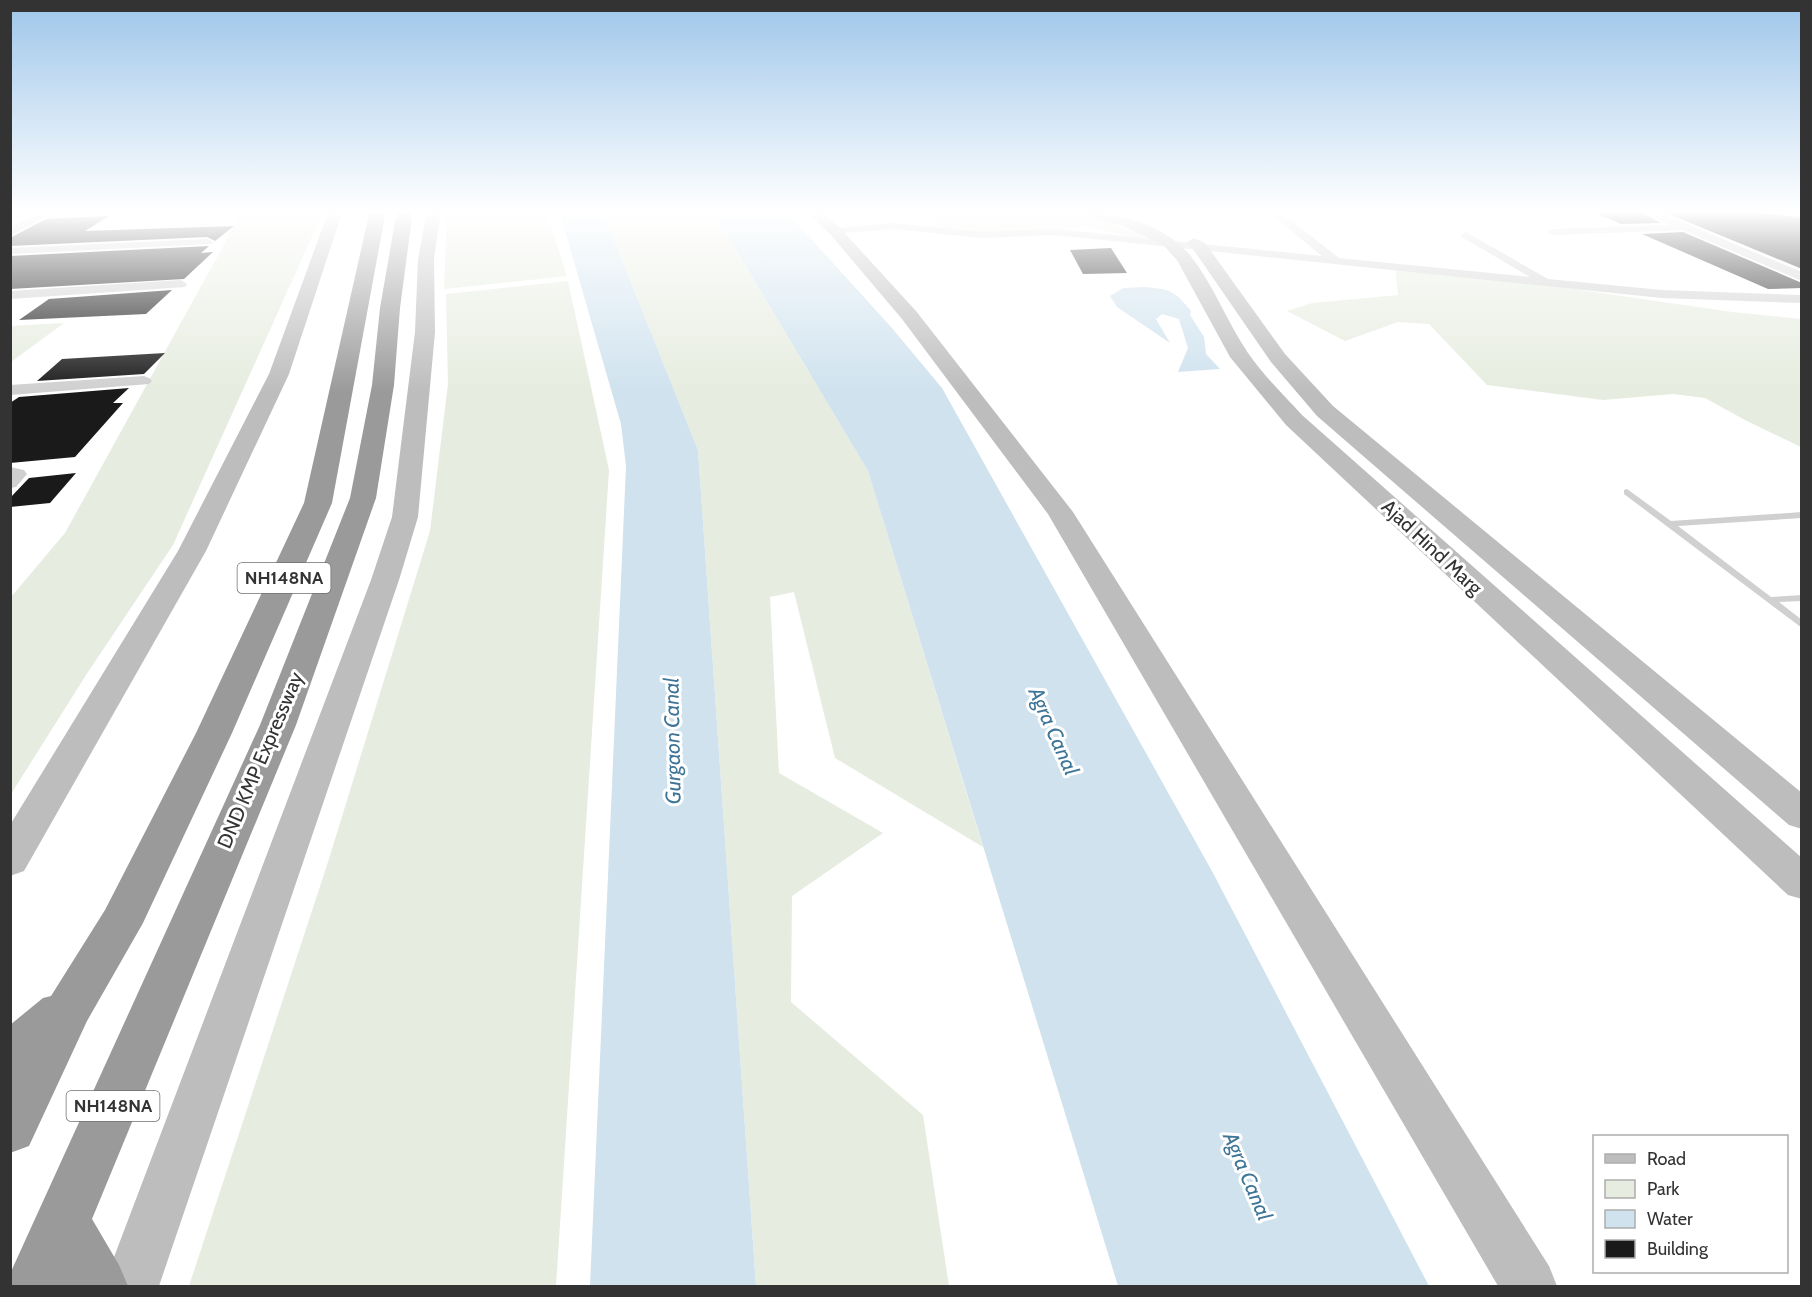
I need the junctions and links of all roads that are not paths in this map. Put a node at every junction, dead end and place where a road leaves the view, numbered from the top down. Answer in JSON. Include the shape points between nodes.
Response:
{"nodes":[{"id":1,"x":315,"y":271,"type":"edge"},
{"id":2,"x":366,"y":271,"type":"edge"},
{"id":3,"x":396,"y":271,"type":"edge"},
{"id":4,"x":426,"y":271,"type":"edge"},
{"id":5,"x":868,"y":271,"type":"edge"},
{"id":6,"x":1191,"y":271,"type":"edge"},
{"id":7,"x":1216,"y":271,"type":"edge"},
{"id":8,"x":1431,"y":271,"type":"edge"},
{"id":9,"x":1504,"y":271,"type":"edge"},
{"id":10,"x":1527,"y":271,"type":"edge"},
{"id":11,"x":1787,"y":271,"type":"edge"},
{"id":12,"x":1802,"y":277,"type":"edge"},
{"id":13,"x":1518,"y":280,"type":"junction"},
{"id":14,"x":1549,"y":283,"type":"junction"},
{"id":15,"x":181,"y":284,"type":"dead end"},
{"id":16,"x":10,"y":295,"type":"edge"},
{"id":17,"x":1802,"y":299,"type":"edge"},
{"id":18,"x":144,"y":381,"type":"dead end"},
{"id":19,"x":10,"y":390,"type":"edge"},
{"id":20,"x":10,"y":472,"type":"edge"},
{"id":21,"x":10,"y":483,"type":"edge"},
{"id":22,"x":1627,"y":492,"type":"dead end"},
{"id":23,"x":1802,"y":515,"type":"edge"},
{"id":24,"x":1668,"y":524,"type":"junction"},
{"id":25,"x":1802,"y":598,"type":"edge"},
{"id":26,"x":1769,"y":600,"type":"junction"},
{"id":27,"x":1802,"y":625,"type":"edge"},
{"id":28,"x":1802,"y":815,"type":"edge"},
{"id":29,"x":10,"y":860,"type":"edge"},
{"id":30,"x":1802,"y":883,"type":"edge"},
{"id":31,"x":70,"y":1006,"type":"junction"},
{"id":32,"x":10,"y":1056,"type":"edge"},
{"id":33,"x":10,"y":1127,"type":"edge"},
{"id":34,"x":63,"y":1224,"type":"junction"},
{"id":35,"x":35,"y":1287,"type":"edge"},
{"id":36,"x":98,"y":1287,"type":"edge"},
{"id":37,"x":131,"y":1287,"type":"edge"},
{"id":38,"x":1529,"y":1287,"type":"edge"}],
"edges":[{"from":1,"to":29,"type":"street","via":[[279,374],[192,550]]},
{"from":2,"to":31,"type":"highway","number":"NH148NA","via":[[318,503],[214,733],[121,923]]},
{"from":3,"to":34,"type":"highway","name":"DND KMP Expressway","number":"NH148NA","via":[[383,385],[363,498],[278,725]]},
{"from":4,"to":37,"type":"street","via":[[425,332],[405,517]]},
{"from":5,"to":38,"type":"street","via":[[935,347],[1060,512]]},
{"from":6,"to":30,"type":"street","name":"Ajad Hind Marg","via":[[1240,357],[1294,420]]},
{"from":7,"to":28,"type":"street","via":[[1278,358],[1325,411]]},
{"from":8,"to":13,"type":"street"},
{"from":9,"to":13,"type":"street"},
{"from":10,"to":14,"type":"street"},
{"from":11,"to":12,"type":"street"},
{"from":13,"to":14,"type":"street"},
{"from":14,"to":17,"type":"street","via":[[1696,297]]},
{"from":15,"to":16,"type":"street"},
{"from":18,"to":19,"type":"street"},
{"from":20,"to":21,"type":"street","via":[[18,474]]},
{"from":22,"to":24,"type":"lane"},
{"from":23,"to":24,"type":"lane"},
{"from":24,"to":26,"type":"lane"},
{"from":25,"to":26,"type":"lane"},
{"from":26,"to":27,"type":"lane"},
{"from":31,"to":32,"type":"highway"},
{"from":31,"to":33,"type":"highway","number":"NH148NA"},
{"from":34,"to":35,"type":"highway","name":"DND KMP Expressway","number":"NH148NA"},
{"from":34,"to":36,"type":"highway"}]}
